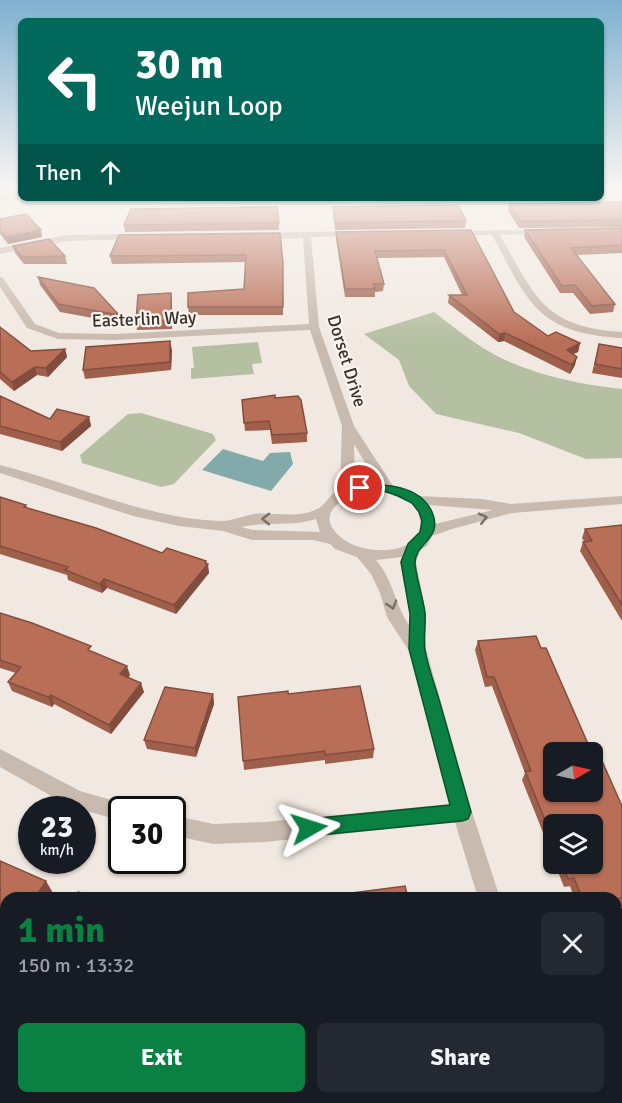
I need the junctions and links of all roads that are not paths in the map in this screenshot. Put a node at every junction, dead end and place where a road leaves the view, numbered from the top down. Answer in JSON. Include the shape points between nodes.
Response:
{"nodes":[{"id":1,"x":108,"y":237,"type":"edge"},
{"id":2,"x":307,"y":237,"type":"edge"},
{"id":3,"x":498,"y":237,"type":"edge"},
{"id":4,"x":0,"y":250,"type":"edge"},
{"id":5,"x":0,"y":280,"type":"edge"},
{"id":6,"x":314,"y":327,"type":"junction"},
{"id":7,"x":622,"y":335,"type":"edge"},
{"id":8,"x":348,"y":426,"type":"junction"},
{"id":9,"x":0,"y":469,"type":"edge"},
{"id":10,"x":388,"y":488,"type":"junction"},
{"id":11,"x":347,"y":491,"type":"junction"},
{"id":12,"x":416,"y":500,"type":"junction"},
{"id":13,"x":622,"y":500,"type":"edge"},
{"id":14,"x":511,"y":509,"type":"junction"},
{"id":15,"x":324,"y":512,"type":"junction"},
{"id":16,"x":224,"y":526,"type":"junction"},
{"id":17,"x":427,"y":533,"type":"junction"},
{"id":18,"x":333,"y":540,"type":"junction"},
{"id":19,"x":412,"y":548,"type":"junction"},
{"id":20,"x":363,"y":554,"type":"junction"},
{"id":21,"x":417,"y":649,"type":"junction"},
{"id":22,"x":0,"y":757,"type":"edge"},
{"id":23,"x":108,"y":808,"type":"edge"},
{"id":24,"x":462,"y":812,"type":"junction"},
{"id":25,"x":186,"y":828,"type":"edge"},
{"id":26,"x":487,"y":892,"type":"edge"}],
"edges":[{"from":1,"to":4,"type":"street","via":[[67,238]]},
{"from":2,"to":6,"type":"street","name":"Dorset Drive"},
{"from":3,"to":7,"type":"street","via":[[536,304],[553,317],[584,329]]},
{"from":5,"to":6,"type":"street","name":"Easterlin Way","via":[[32,326],[58,336],[107,338]]},
{"from":6,"to":8,"type":"street","name":"Dorset Drive"},
{"from":8,"to":10,"type":"street","name":"Dorset Drive","via":[[374,473]]},
{"from":8,"to":11,"type":"street","name":"Dorset Drive"},
{"from":9,"to":16,"type":"street","via":[[133,511]]},
{"from":10,"to":11,"type":"street"},
{"from":10,"to":12,"type":"street"},
{"from":11,"to":15,"type":"street","via":[[336,496]]},
{"from":12,"to":14,"type":"street","via":[[482,503]]},
{"from":12,"to":17,"type":"street","via":[[429,521]]},
{"from":13,"to":14,"type":"street"},
{"from":17,"to":14,"type":"street","one_way":true,"via":[[443,525]]},
{"from":15,"to":16,"type":"street","one_way":true,"via":[[305,518],[253,519]]},
{"from":15,"to":18,"type":"street","via":[[323,522]]},
{"from":16,"to":18,"type":"street","via":[[252,535],[313,535]]},
{"from":17,"to":19,"type":"street"},
{"from":18,"to":20,"type":"street"},
{"from":19,"to":20,"type":"street","via":[[390,555]]},
{"from":19,"to":21,"type":"street","via":[[408,562],[418,614]]},
{"from":20,"to":21,"type":"street","one_way":true,"via":[[377,571],[395,617]]},
{"from":21,"to":24,"type":"street"},
{"from":22,"to":23,"type":"street","via":[[75,799]]},
{"from":24,"to":25,"type":"street","via":[[265,832],[213,834]]},
{"from":24,"to":26,"type":"street"}]}
